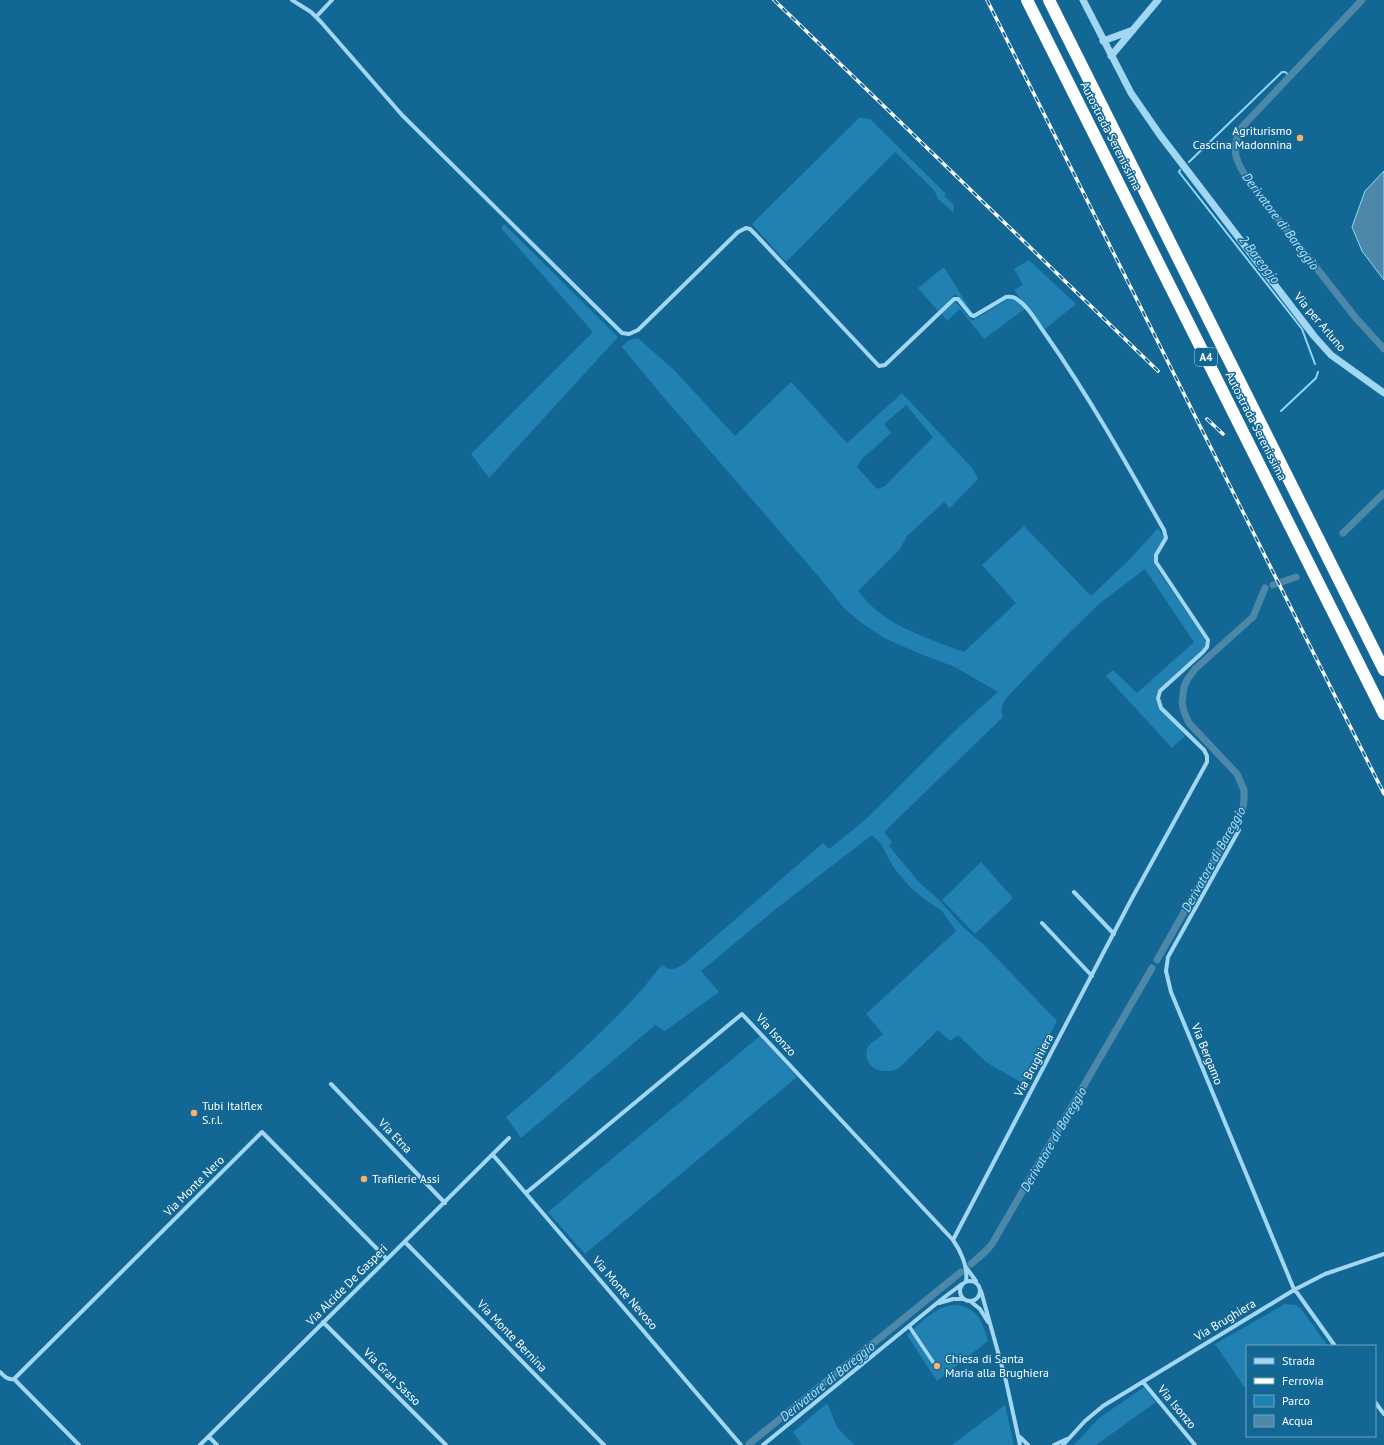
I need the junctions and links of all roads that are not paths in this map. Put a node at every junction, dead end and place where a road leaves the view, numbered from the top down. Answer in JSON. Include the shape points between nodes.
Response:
{"nodes":[{"id":1,"x":292,"y":0,"type":"edge"},
{"id":2,"x":332,"y":0,"type":"edge"},
{"id":3,"x":1027,"y":0,"type":"edge"},
{"id":4,"x":1049,"y":0,"type":"edge"},
{"id":5,"x":1083,"y":0,"type":"edge"},
{"id":6,"x":1158,"y":0,"type":"edge"},
{"id":7,"x":316,"y":17,"type":"junction"},
{"id":8,"x":1133,"y":30,"type":"junction"},
{"id":9,"x":1103,"y":41,"type":"junction"},
{"id":10,"x":1112,"y":57,"type":"junction"},
{"id":11,"x":1384,"y":392,"type":"edge"},
{"id":12,"x":1384,"y":670,"type":"edge"},
{"id":13,"x":1384,"y":714,"type":"edge"},
{"id":14,"x":1239,"y":830,"type":"dead end"},
{"id":15,"x":1074,"y":892,"type":"dead end"},
{"id":16,"x":1042,"y":923,"type":"dead end"},
{"id":17,"x":1114,"y":934,"type":"junction"},
{"id":18,"x":1092,"y":976,"type":"junction"},
{"id":19,"x":331,"y":1084,"type":"dead end"},
{"id":20,"x":508,"y":1138,"type":"dead end"},
{"id":21,"x":493,"y":1154,"type":"junction"},
{"id":22,"x":526,"y":1193,"type":"junction"},
{"id":23,"x":445,"y":1203,"type":"junction"},
{"id":24,"x":953,"y":1240,"type":"junction"},
{"id":25,"x":405,"y":1242,"type":"junction"},
{"id":26,"x":1384,"y":1254,"type":"edge"},
{"id":27,"x":387,"y":1259,"type":"junction"},
{"id":28,"x":965,"y":1265,"type":"junction"},
{"id":29,"x":976,"y":1282,"type":"junction"},
{"id":30,"x":964,"y":1283,"type":"junction"},
{"id":31,"x":981,"y":1290,"type":"junction"},
{"id":32,"x":1294,"y":1290,"type":"junction"},
{"id":33,"x":964,"y":1299,"type":"junction"},
{"id":34,"x":970,"y":1301,"type":"junction"},
{"id":35,"x":937,"y":1304,"type":"junction"},
{"id":36,"x":323,"y":1322,"type":"junction"},
{"id":37,"x":990,"y":1324,"type":"junction"},
{"id":38,"x":909,"y":1326,"type":"junction"},
{"id":39,"x":1334,"y":1345,"type":"edge"},
{"id":40,"x":933,"y":1362,"type":"dead end"},
{"id":41,"x":0,"y":1372,"type":"edge"},
{"id":42,"x":14,"y":1379,"type":"junction"},
{"id":43,"x":1142,"y":1382,"type":"junction"},
{"id":44,"x":1376,"y":1403,"type":"edge"},
{"id":45,"x":1384,"y":1414,"type":"edge"},
{"id":46,"x":1018,"y":1435,"type":"junction"},
{"id":47,"x":209,"y":1437,"type":"junction"},
{"id":48,"x":1069,"y":1438,"type":"junction"},
{"id":49,"x":80,"y":1445,"type":"edge"},
{"id":50,"x":200,"y":1445,"type":"edge"},
{"id":51,"x":217,"y":1445,"type":"edge"},
{"id":52,"x":446,"y":1445,"type":"edge"},
{"id":53,"x":604,"y":1445,"type":"edge"},
{"id":54,"x":741,"y":1445,"type":"edge"},
{"id":55,"x":763,"y":1445,"type":"edge"},
{"id":56,"x":1020,"y":1445,"type":"edge"},
{"id":57,"x":1028,"y":1445,"type":"edge"},
{"id":58,"x":1054,"y":1445,"type":"edge"},
{"id":59,"x":1063,"y":1445,"type":"edge"},
{"id":60,"x":1195,"y":1445,"type":"edge"}],
"edges":[{"from":1,"to":7,"type":"street"},
{"from":2,"to":7,"type":"street"},
{"from":3,"to":13,"type":"highway","name":"Autostrada Serenissima","number":"A4"},
{"from":4,"to":12,"type":"highway","name":"Autostrada Serenissima","number":"A4"},
{"from":5,"to":9,"type":"street","name":"Via per Arluno"},
{"from":6,"to":8,"type":"street"},
{"from":7,"to":17,"type":"street","name":"Via Brughiera","via":[[402,115],[622,333],[629,334],[638,330],[738,232],[746,228],[756,235],[880,366],[885,365],[954,299],[958,299],[974,316],[1012,297],[1030,312],[1065,362],[1164,530],[1166,538],[1156,555],[1156,562],[1208,640],[1203,652],[1160,691],[1158,698],[1161,708],[1204,750],[1207,762]]},
{"from":8,"to":9,"type":"street"},
{"from":8,"to":10,"type":"street"},
{"from":9,"to":10,"type":"street","name":"Via per Arluno"},
{"from":10,"to":11,"type":"street","name":"Via per Arluno","via":[[1131,93],[1160,135],[1314,336],[1331,355]]},
{"from":14,"to":32,"type":"street","name":"Via Bergamo","via":[[1168,957],[1167,978],[1204,1075]]},
{"from":15,"to":17,"type":"street"},
{"from":16,"to":18,"type":"street"},
{"from":17,"to":18,"type":"street","name":"Via Brughiera"},
{"from":18,"to":24,"type":"street","name":"Via Brughiera"},
{"from":19,"to":23,"type":"street","name":"Via Etna"},
{"from":20,"to":21,"type":"street","name":"Via Alcide De Gasperi"},
{"from":21,"to":22,"type":"street","name":"Via Monte Nevoso"},
{"from":21,"to":23,"type":"street","name":"Via Alcide De Gasperi"},
{"from":22,"to":24,"type":"street","name":"Via Isonzo","via":[[742,1014]]},
{"from":22,"to":54,"type":"street","name":"Via Monte Nevoso"},
{"from":23,"to":25,"type":"street","name":"Via Alcide De Gasperi"},
{"from":24,"to":28,"type":"street"},
{"from":25,"to":27,"type":"street","name":"Via Alcide De Gasperi"},
{"from":25,"to":53,"type":"street","name":"Via Monte Bernina"},
{"from":26,"to":32,"type":"street","name":"Via Brughiera","via":[[1325,1274]]},
{"from":27,"to":36,"type":"street","name":"Via Alcide De Gasperi"},
{"from":27,"to":42,"type":"street","name":"Via Monte Nero","via":[[262,1132]]},
{"from":28,"to":29,"type":"street"},
{"from":28,"to":30,"type":"street"},
{"from":29,"to":30,"type":"street","via":[[972,1280]]},
{"from":29,"to":31,"type":"street"},
{"from":30,"to":33,"type":"street","via":[[960,1291]]},
{"from":30,"to":35,"type":"street"},
{"from":31,"to":34,"type":"street","via":[[977,1299]]},
{"from":31,"to":37,"type":"street"},
{"from":32,"to":39,"type":"street","name":"Via Bergamo"},
{"from":32,"to":43,"type":"street","name":"Via Brughiera"},
{"from":33,"to":34,"type":"street"},
{"from":33,"to":35,"type":"street","via":[[953,1299]]},
{"from":34,"to":37,"type":"street","via":[[980,1309]]},
{"from":35,"to":38,"type":"street"},
{"from":36,"to":47,"type":"street","name":"Via Alcide De Gasperi"},
{"from":36,"to":52,"type":"street","name":"Via Gran Sasso"},
{"from":37,"to":46,"type":"street"},
{"from":38,"to":40,"type":"street"},
{"from":38,"to":55,"type":"street"},
{"from":41,"to":42,"type":"street","via":[[10,1380]]},
{"from":42,"to":49,"type":"street"},
{"from":43,"to":48,"type":"street","name":"Via Brughiera","via":[[1095,1412]]},
{"from":43,"to":60,"type":"street","name":"Via Isonzo"},
{"from":44,"to":45,"type":"street"},
{"from":46,"to":56,"type":"street"},
{"from":46,"to":57,"type":"street"},
{"from":47,"to":50,"type":"street","name":"Via Alcide De Gasperi"},
{"from":47,"to":51,"type":"street"},
{"from":48,"to":58,"type":"street"},
{"from":48,"to":59,"type":"street","name":"Via Brughiera"}]}
